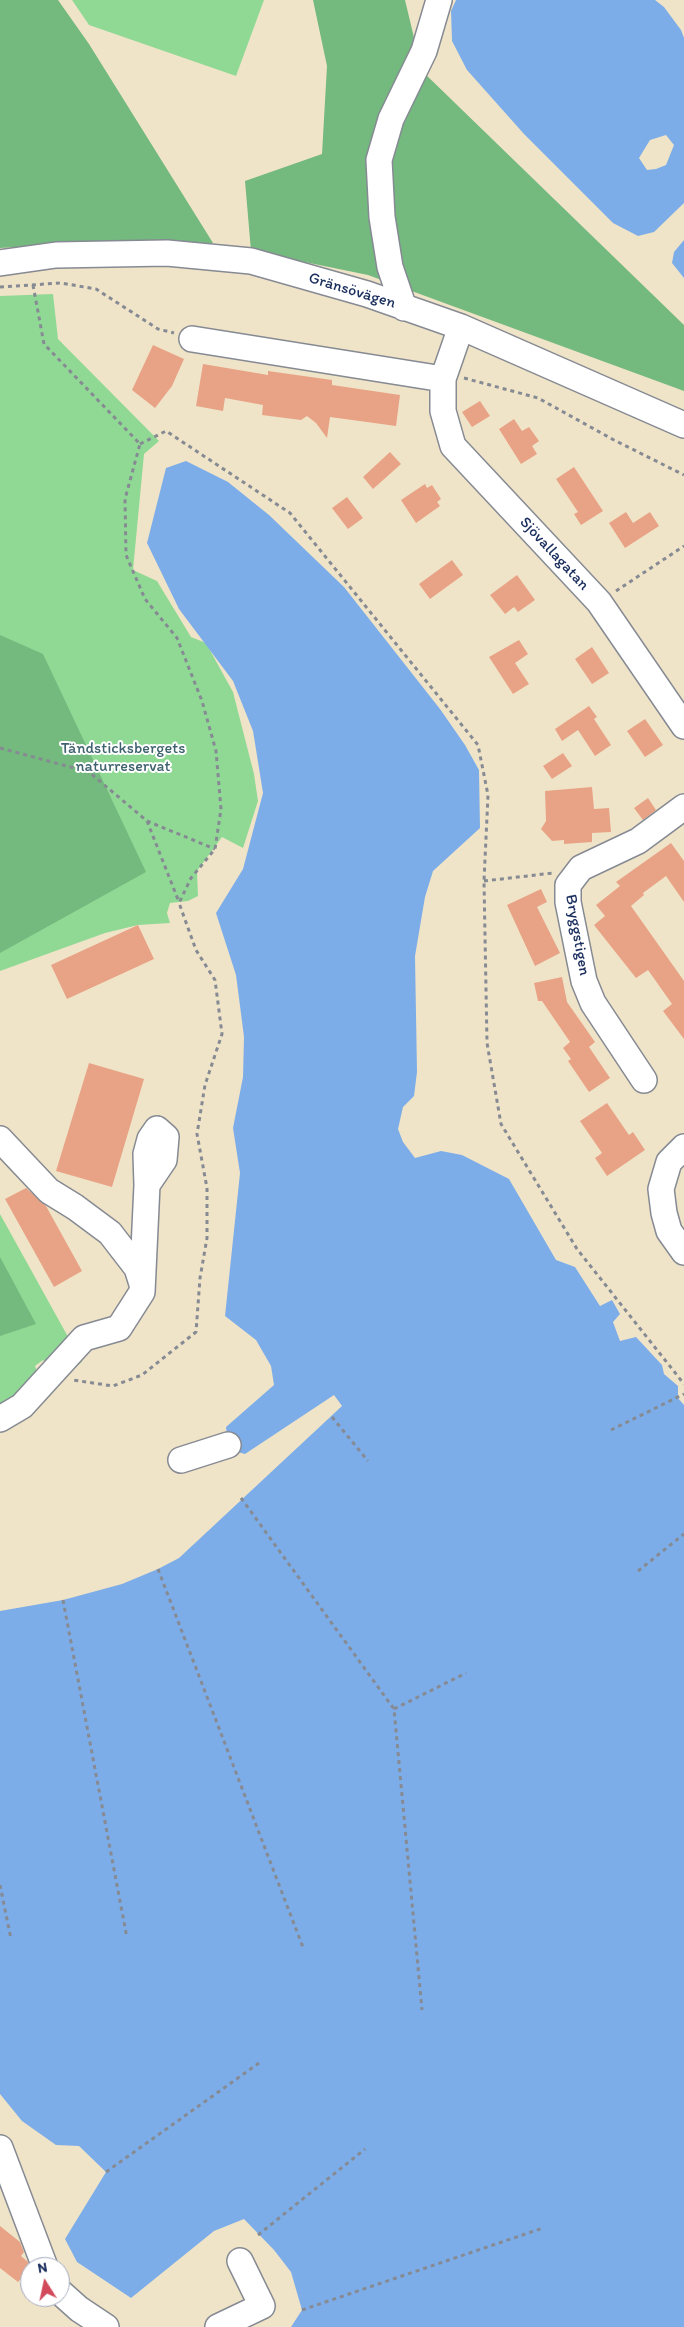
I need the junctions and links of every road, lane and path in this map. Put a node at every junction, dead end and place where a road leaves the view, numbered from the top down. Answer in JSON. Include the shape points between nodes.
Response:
{"nodes":[{"id":1,"x":439,"y":0,"type":"edge"},
{"id":2,"x":0,"y":263,"type":"edge"},
{"id":3,"x":33,"y":285,"type":"junction"},
{"id":4,"x":0,"y":288,"type":"edge"},
{"id":5,"x":404,"y":308,"type":"junction"},
{"id":6,"x":461,"y":327,"type":"junction"},
{"id":7,"x":192,"y":339,"type":"joint"},
{"id":8,"x":443,"y":379,"type":"junction"},
{"id":9,"x":684,"y":425,"type":"edge"},
{"id":10,"x":140,"y":444,"type":"junction"},
{"id":11,"x":684,"y":475,"type":"edge"},
{"id":12,"x":684,"y":546,"type":"edge"},
{"id":13,"x":599,"y":602,"type":"junction"},
{"id":14,"x":684,"y":726,"type":"edge"},
{"id":15,"x":0,"y":748,"type":"edge"},
{"id":16,"x":684,"y":808,"type":"edge"},
{"id":17,"x":147,"y":821,"type":"junction"},
{"id":18,"x":215,"y":849,"type":"junction"},
{"id":19,"x":572,"y":880,"type":"junction"},
{"id":20,"x":484,"y":881,"type":"junction"},
{"id":21,"x":179,"y":903,"type":"junction"},
{"id":22,"x":644,"y":1080,"type":"dead end"},
{"id":23,"x":0,"y":1139,"type":"edge"},
{"id":24,"x":684,"y":1147,"type":"edge"},
{"id":25,"x":147,"y":1185,"type":"dead end"},
{"id":26,"x":684,"y":1252,"type":"edge"},
{"id":27,"x":142,"y":1284,"type":"junction"},
{"id":28,"x":49,"y":1377,"type":"junction"},
{"id":29,"x":684,"y":1384,"type":"edge"},
{"id":30,"x":684,"y":1394,"type":"edge"},
{"id":31,"x":332,"y":1417,"type":"dead end"},
{"id":32,"x":0,"y":1419,"type":"edge"},
{"id":33,"x":611,"y":1430,"type":"dead end"},
{"id":34,"x":228,"y":1445,"type":"dead end"},
{"id":35,"x":181,"y":1460,"type":"dead end"},
{"id":36,"x":368,"y":1461,"type":"dead end"},
{"id":37,"x":241,"y":1498,"type":"dead end"},
{"id":38,"x":684,"y":1534,"type":"edge"},
{"id":39,"x":158,"y":1569,"type":"dead end"},
{"id":40,"x":638,"y":1571,"type":"dead end"},
{"id":41,"x":63,"y":1600,"type":"dead end"},
{"id":42,"x":466,"y":1673,"type":"dead end"},
{"id":43,"x":394,"y":1709,"type":"junction"},
{"id":44,"x":0,"y":1885,"type":"edge"},
{"id":45,"x":127,"y":1938,"type":"dead end"},
{"id":46,"x":11,"y":1939,"type":"dead end"},
{"id":47,"x":304,"y":1950,"type":"dead end"},
{"id":48,"x":422,"y":2010,"type":"dead end"},
{"id":49,"x":259,"y":2063,"type":"dead end"},
{"id":50,"x":0,"y":2148,"type":"edge"},
{"id":51,"x":365,"y":2149,"type":"dead end"},
{"id":52,"x":106,"y":2172,"type":"dead end"},
{"id":53,"x":543,"y":2228,"type":"dead end"},
{"id":54,"x":258,"y":2235,"type":"dead end"},
{"id":55,"x":41,"y":2257,"type":"edge"},
{"id":56,"x":240,"y":2261,"type":"dead end"},
{"id":57,"x":70,"y":2301,"type":"edge"},
{"id":58,"x":302,"y":2310,"type":"dead end"},
{"id":59,"x":106,"y":2327,"type":"edge"},
{"id":60,"x":218,"y":2327,"type":"edge"}],
"edges":[{"from":1,"to":5,"type":"street","via":[[424,51],[391,119],[379,160],[382,217],[390,267]]},
{"from":2,"to":5,"type":"street","name":"Gränsövägen","via":[[56,255],[167,253],[251,261],[367,294]]},
{"from":3,"to":4,"type":"path"},
{"from":3,"to":7,"type":"path","via":[[61,283],[96,289],[158,329]]},
{"from":3,"to":10,"type":"path","via":[[44,344]]},
{"from":5,"to":6,"type":"street","name":"Gränsövägen"},
{"from":6,"to":8,"type":"street","name":"Sjövallagatan"},
{"from":6,"to":9,"type":"street","name":"Gränsövägen"},
{"from":7,"to":8,"type":"street"},
{"from":8,"to":11,"type":"path","via":[[465,378],[538,398]]},
{"from":8,"to":13,"type":"street","name":"Sjövallagatan","via":[[444,411],[453,446]]},
{"from":10,"to":18,"type":"path","via":[[125,499],[126,555],[145,599],[177,638],[202,701],[217,761],[221,809]]},
{"from":10,"to":20,"type":"path","via":[[166,431],[290,513],[478,745],[488,795]]},
{"from":12,"to":13,"type":"path"},
{"from":13,"to":14,"type":"street","name":"Sjövallagatan"},
{"from":15,"to":17,"type":"path","via":[[89,772]]},
{"from":16,"to":19,"type":"street","name":"Bryggstigen","via":[[638,841],[581,868]]},
{"from":17,"to":18,"type":"path"},
{"from":17,"to":21,"type":"path"},
{"from":18,"to":21,"type":"path","via":[[191,878]]},
{"from":19,"to":20,"type":"path","via":[[559,873]]},
{"from":19,"to":22,"type":"street","name":"Bryggstigen","via":[[568,885],[568,902],[584,981],[593,1002]]},
{"from":20,"to":29,"type":"path","via":[[487,1042],[501,1124],[577,1250]]},
{"from":21,"to":28,"type":"path","via":[[196,950],[215,980],[222,1034],[206,1085],[197,1134],[207,1188],[207,1238],[196,1332],[142,1375],[113,1386]]},
{"from":23,"to":27,"type":"street","via":[[49,1191],[110,1233],[136,1268]]},
{"from":24,"to":26,"type":"street","via":[[669,1162],[661,1189],[669,1231]]},
{"from":25,"to":27,"type":"street"},
{"from":27,"to":28,"type":"street","via":[[142,1292],[120,1328],[84,1338]]},
{"from":28,"to":32,"type":"street","via":[[22,1406]]},
{"from":30,"to":33,"type":"path"},
{"from":31,"to":36,"type":"path"},
{"from":34,"to":35,"type":"street"},
{"from":37,"to":43,"type":"path"},
{"from":38,"to":40,"type":"path"},
{"from":39,"to":47,"type":"path"},
{"from":41,"to":45,"type":"path"},
{"from":42,"to":43,"type":"path"},
{"from":43,"to":48,"type":"path"},
{"from":44,"to":46,"type":"path"},
{"from":49,"to":52,"type":"path"},
{"from":50,"to":55,"type":"street"},
{"from":51,"to":54,"type":"path"},
{"from":53,"to":58,"type":"path"},
{"from":56,"to":60,"type":"street","via":[[262,2306]]},
{"from":57,"to":59,"type":"street"}]}
